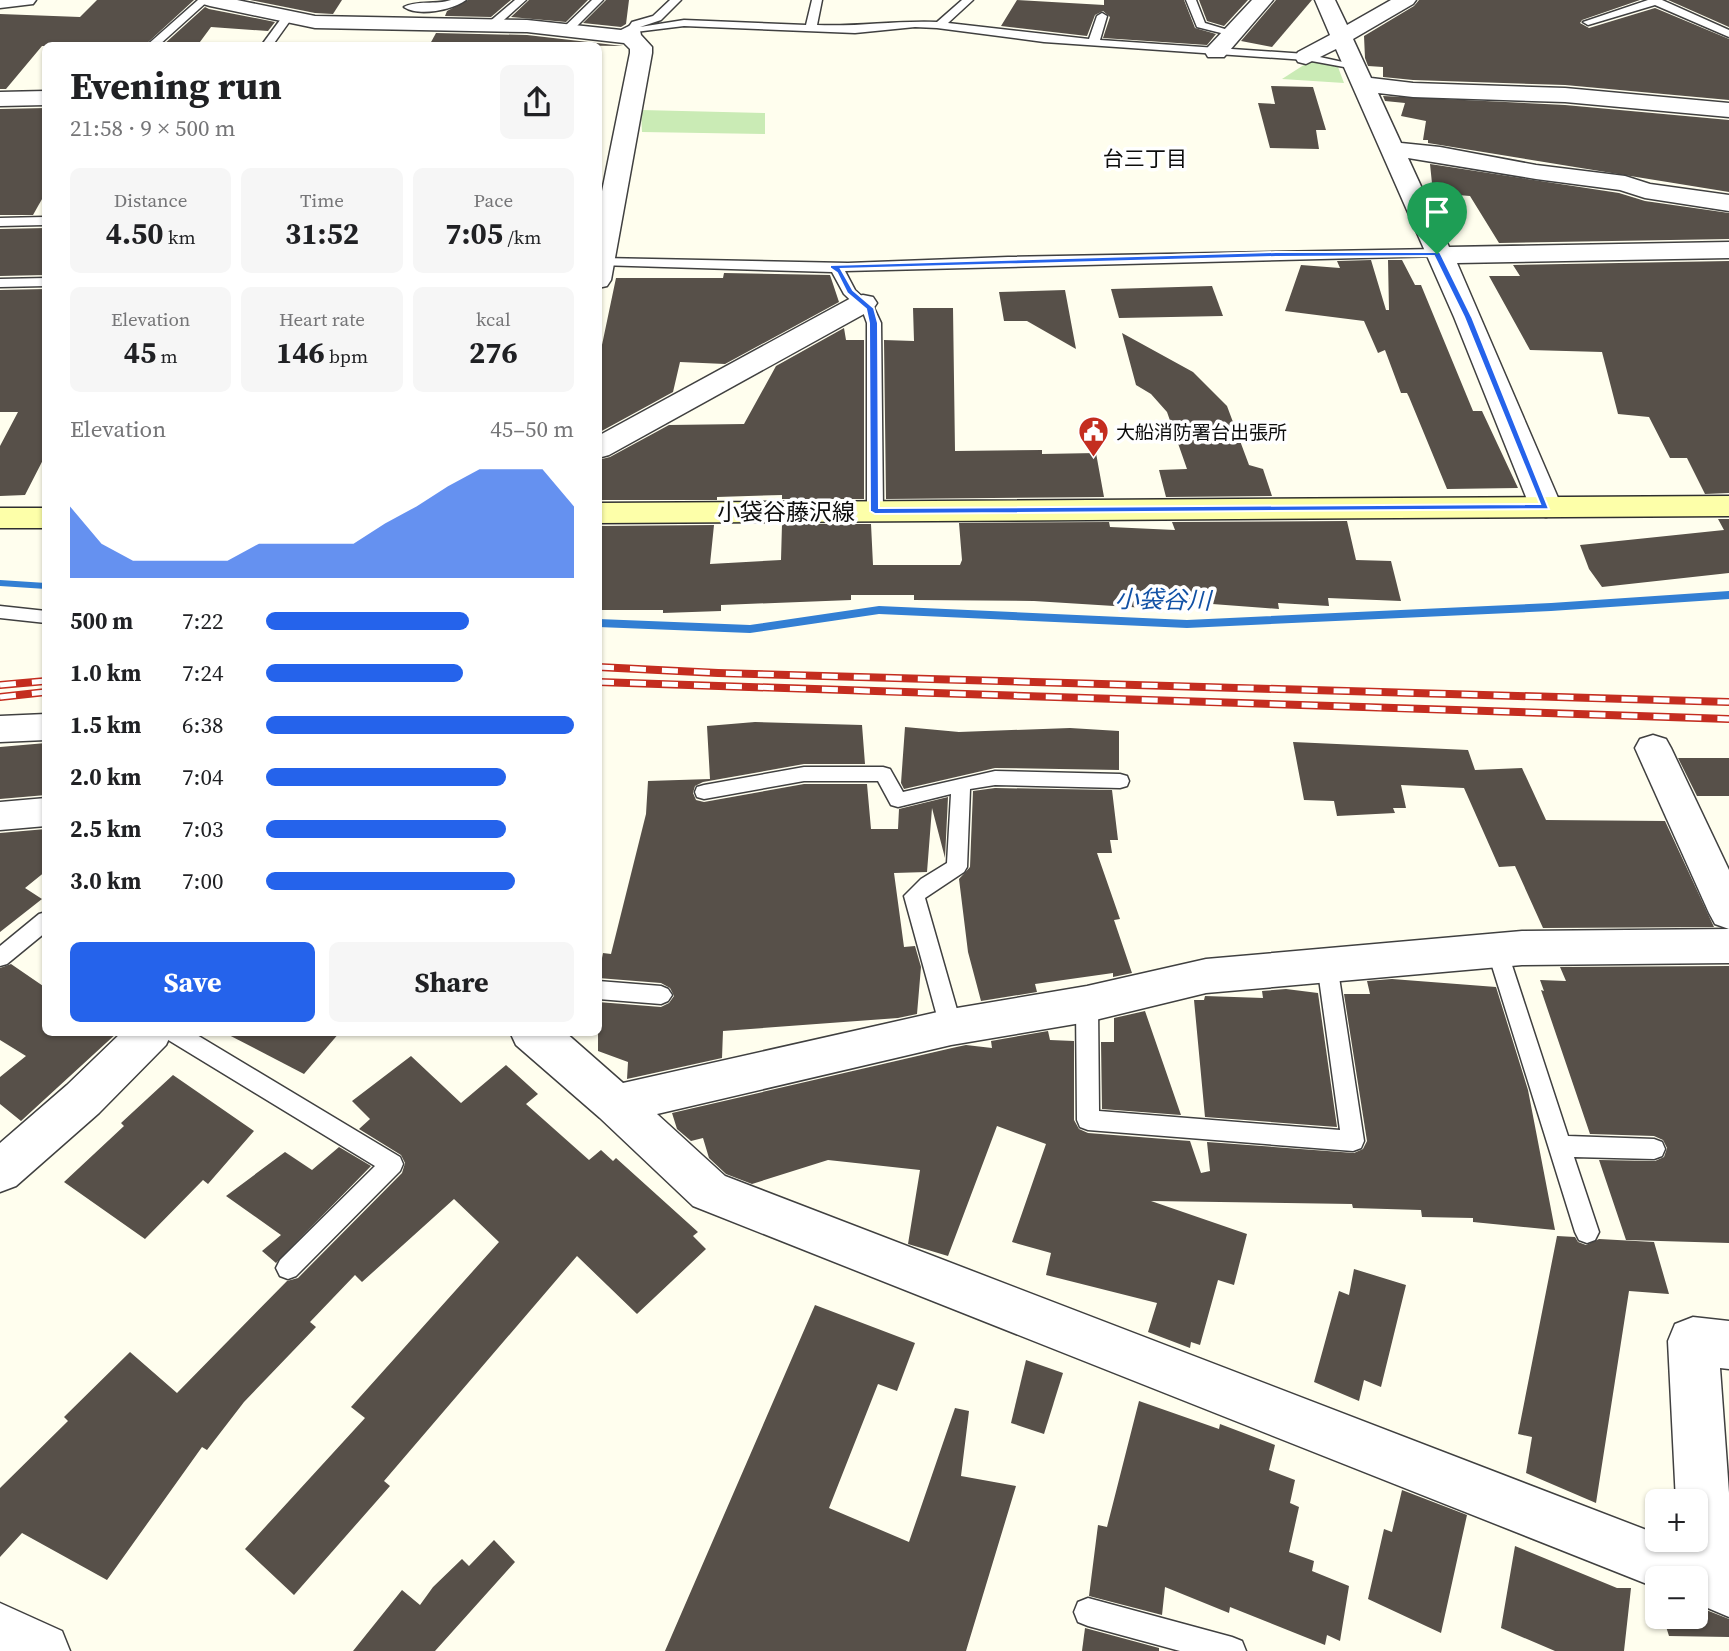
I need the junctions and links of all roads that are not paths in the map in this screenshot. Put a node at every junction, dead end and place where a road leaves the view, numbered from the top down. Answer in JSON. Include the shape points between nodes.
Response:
{"nodes":[{"id":1,"x":26,"y":0,"type":"edge"},
{"id":2,"x":212,"y":0,"type":"edge"},
{"id":3,"x":461,"y":0,"type":"edge"},
{"id":4,"x":521,"y":0,"type":"edge"},
{"id":5,"x":598,"y":0,"type":"edge"},
{"id":6,"x":676,"y":0,"type":"edge"},
{"id":7,"x":817,"y":0,"type":"edge"},
{"id":8,"x":968,"y":0,"type":"edge"},
{"id":9,"x":1191,"y":0,"type":"edge"},
{"id":10,"x":1263,"y":0,"type":"edge"},
{"id":11,"x":1325,"y":0,"type":"edge"},
{"id":12,"x":1406,"y":0,"type":"edge"},
{"id":13,"x":1654,"y":1,"type":"edge"},
{"id":14,"x":0,"y":2,"type":"edge"},
{"id":15,"x":407,"y":3,"type":"edge"},
{"id":16,"x":1102,"y":16,"type":"dead end"},
{"id":17,"x":287,"y":18,"type":"junction"},
{"id":18,"x":1588,"y":22,"type":"dead end"},
{"id":19,"x":392,"y":24,"type":"junction"},
{"id":20,"x":492,"y":25,"type":"junction"},
{"id":21,"x":940,"y":25,"type":"junction"},
{"id":22,"x":811,"y":28,"type":"junction"},
{"id":23,"x":568,"y":30,"type":"junction"},
{"id":24,"x":1233,"y":33,"type":"junction"},
{"id":25,"x":630,"y":34,"type":"junction"},
{"id":26,"x":1729,"y":34,"type":"edge"},
{"id":27,"x":1340,"y":37,"type":"junction"},
{"id":28,"x":157,"y":42,"type":"edge"},
{"id":29,"x":269,"y":42,"type":"edge"},
{"id":30,"x":1093,"y":43,"type":"junction"},
{"id":31,"x":1216,"y":52,"type":"junction"},
{"id":32,"x":1306,"y":57,"type":"junction"},
{"id":33,"x":1359,"y":75,"type":"junction"},
{"id":34,"x":42,"y":98,"type":"edge"},
{"id":35,"x":0,"y":99,"type":"edge"},
{"id":36,"x":1729,"y":110,"type":"edge"},
{"id":37,"x":1392,"y":149,"type":"junction"},
{"id":38,"x":1729,"y":203,"type":"edge"},
{"id":39,"x":18,"y":208,"type":"dead end"},
{"id":40,"x":42,"y":220,"type":"edge"},
{"id":41,"x":5,"y":222,"type":"edge"},
{"id":42,"x":1729,"y":250,"type":"edge"},
{"id":43,"x":1438,"y":254,"type":"junction"},
{"id":44,"x":602,"y":256,"type":"edge"},
{"id":45,"x":602,"y":264,"type":"edge"},
{"id":46,"x":833,"y":267,"type":"junction"},
{"id":47,"x":42,"y":282,"type":"edge"},
{"id":48,"x":0,"y":283,"type":"edge"},
{"id":49,"x":863,"y":303,"type":"junction"},
{"id":50,"x":602,"y":447,"type":"edge"},
{"id":51,"x":1729,"y":506,"type":"edge"},
{"id":52,"x":1546,"y":507,"type":"junction"},
{"id":53,"x":875,"y":511,"type":"junction"},
{"id":54,"x":602,"y":513,"type":"edge"},
{"id":55,"x":0,"y":518,"type":"edge"},
{"id":56,"x":42,"y":518,"type":"edge"},
{"id":57,"x":0,"y":612,"type":"edge"},
{"id":58,"x":42,"y":617,"type":"edge"},
{"id":59,"x":42,"y":727,"type":"edge"},
{"id":60,"x":0,"y":729,"type":"edge"},
{"id":61,"x":1653,"y":748,"type":"dead end"},
{"id":62,"x":1121,"y":781,"type":"dead end"},
{"id":63,"x":961,"y":784,"type":"junction"},
{"id":64,"x":704,"y":792,"type":"dead end"},
{"id":65,"x":42,"y":812,"type":"edge"},
{"id":66,"x":0,"y":816,"type":"edge"},
{"id":67,"x":1729,"y":913,"type":"edge"},
{"id":68,"x":42,"y":923,"type":"edge"},
{"id":69,"x":1729,"y":946,"type":"edge"},
{"id":70,"x":1497,"y":950,"type":"junction"},
{"id":71,"x":0,"y":958,"type":"edge"},
{"id":72,"x":1327,"y":964,"type":"junction"},
{"id":73,"x":602,"y":990,"type":"edge"},
{"id":74,"x":661,"y":995,"type":"dead end"},
{"id":75,"x":1087,"y":1004,"type":"junction"},
{"id":76,"x":951,"y":1027,"type":"junction"},
{"id":77,"x":147,"y":1036,"type":"edge"},
{"id":78,"x":179,"y":1036,"type":"edge"},
{"id":79,"x":541,"y":1036,"type":"edge"},
{"id":80,"x":616,"y":1104,"type":"junction"},
{"id":81,"x":1559,"y":1146,"type":"junction"},
{"id":82,"x":1654,"y":1149,"type":"dead end"},
{"id":83,"x":0,"y":1171,"type":"edge"},
{"id":84,"x":1587,"y":1232,"type":"dead end"},
{"id":85,"x":288,"y":1268,"type":"dead end"},
{"id":86,"x":1729,"y":1345,"type":"edge"},
{"id":87,"x":1719,"y":1585,"type":"edge"},
{"id":88,"x":1088,"y":1612,"type":"dead end"},
{"id":89,"x":0,"y":1631,"type":"edge"},
{"id":90,"x":42,"y":1651,"type":"edge"},
{"id":91,"x":1232,"y":1651,"type":"edge"}],
"edges":[{"from":1,"to":14,"type":"street"},
{"from":2,"to":17,"type":"street"},
{"from":2,"to":28,"type":"lane"},
{"from":3,"to":15,"type":"lane","via":[[440,7]]},
{"from":4,"to":20,"type":"lane"},
{"from":5,"to":23,"type":"lane"},
{"from":6,"to":25,"type":"lane","via":[[657,18],[636,24]]},
{"from":7,"to":22,"type":"lane"},
{"from":8,"to":21,"type":"lane"},
{"from":9,"to":24,"type":"lane","via":[[1201,25]]},
{"from":10,"to":24,"type":"street"},
{"from":11,"to":27,"type":"street"},
{"from":12,"to":27,"type":"street"},
{"from":13,"to":18,"type":"lane"},
{"from":13,"to":26,"type":"lane"},
{"from":15,"to":19,"type":"lane"},
{"from":16,"to":30,"type":"lane"},
{"from":17,"to":19,"type":"street"},
{"from":17,"to":29,"type":"lane"},
{"from":19,"to":20,"type":"street"},
{"from":20,"to":23,"type":"street"},
{"from":21,"to":22,"type":"lane"},
{"from":21,"to":30,"type":"lane"},
{"from":22,"to":25,"type":"lane","via":[[684,23]]},
{"from":23,"to":25,"type":"street"},
{"from":24,"to":31,"type":"street"},
{"from":25,"to":44,"type":"street","via":[[641,47],[620,109]]},
{"from":27,"to":32,"type":"street"},
{"from":27,"to":33,"type":"street"},
{"from":30,"to":31,"type":"lane"},
{"from":31,"to":32,"type":"lane"},
{"from":32,"to":33,"type":"lane"},
{"from":33,"to":36,"type":"street","via":[[1413,90],[1565,95]]},
{"from":33,"to":37,"type":"street"},
{"from":34,"to":35,"type":"street"},
{"from":37,"to":38,"type":"street"},
{"from":37,"to":43,"type":"street"},
{"from":39,"to":41,"type":"lane"},
{"from":40,"to":41,"type":"lane"},
{"from":42,"to":43,"type":"street"},
{"from":43,"to":46,"type":"lane"},
{"from":43,"to":52,"type":"street"},
{"from":45,"to":46,"type":"lane"},
{"from":46,"to":49,"type":"lane"},
{"from":47,"to":48,"type":"lane"},
{"from":49,"to":50,"type":"street"},
{"from":49,"to":53,"type":"lane","via":[[870,308],[873,323]]},
{"from":51,"to":52,"type":"main road","name":"小袋谷藤沢線"},
{"from":52,"to":53,"type":"main road","name":"小袋谷藤沢線"},
{"from":53,"to":54,"type":"main road","name":"小袋谷藤沢線"},
{"from":55,"to":56,"type":"main road"},
{"from":57,"to":58,"type":"lane"},
{"from":59,"to":60,"type":"street"},
{"from":61,"to":67,"type":"street"},
{"from":62,"to":63,"type":"lane","via":[[995,778]]},
{"from":63,"to":64,"type":"lane","via":[[898,800],[883,774],[804,774]]},
{"from":63,"to":76,"type":"lane","via":[[957,867],[914,897]]},
{"from":65,"to":66,"type":"street"},
{"from":68,"to":71,"type":"lane"},
{"from":69,"to":70,"type":"street"},
{"from":70,"to":72,"type":"street"},
{"from":70,"to":81,"type":"lane"},
{"from":72,"to":75,"type":"street","via":[[1206,976]]},
{"from":72,"to":75,"type":"lane","via":[[1353,1141],[1088,1119]]},
{"from":73,"to":74,"type":"lane"},
{"from":75,"to":76,"type":"street"},
{"from":76,"to":80,"type":"street"},
{"from":77,"to":83,"type":"street"},
{"from":78,"to":85,"type":"lane","via":[[392,1164]]},
{"from":79,"to":80,"type":"street"},
{"from":80,"to":87,"type":"street","via":[[709,1191]]},
{"from":81,"to":82,"type":"lane"},
{"from":81,"to":84,"type":"lane"},
{"from":86,"to":87,"type":"street","via":[[1693,1341]]},
{"from":88,"to":91,"type":"lane"},
{"from":89,"to":90,"type":"street"}]}
